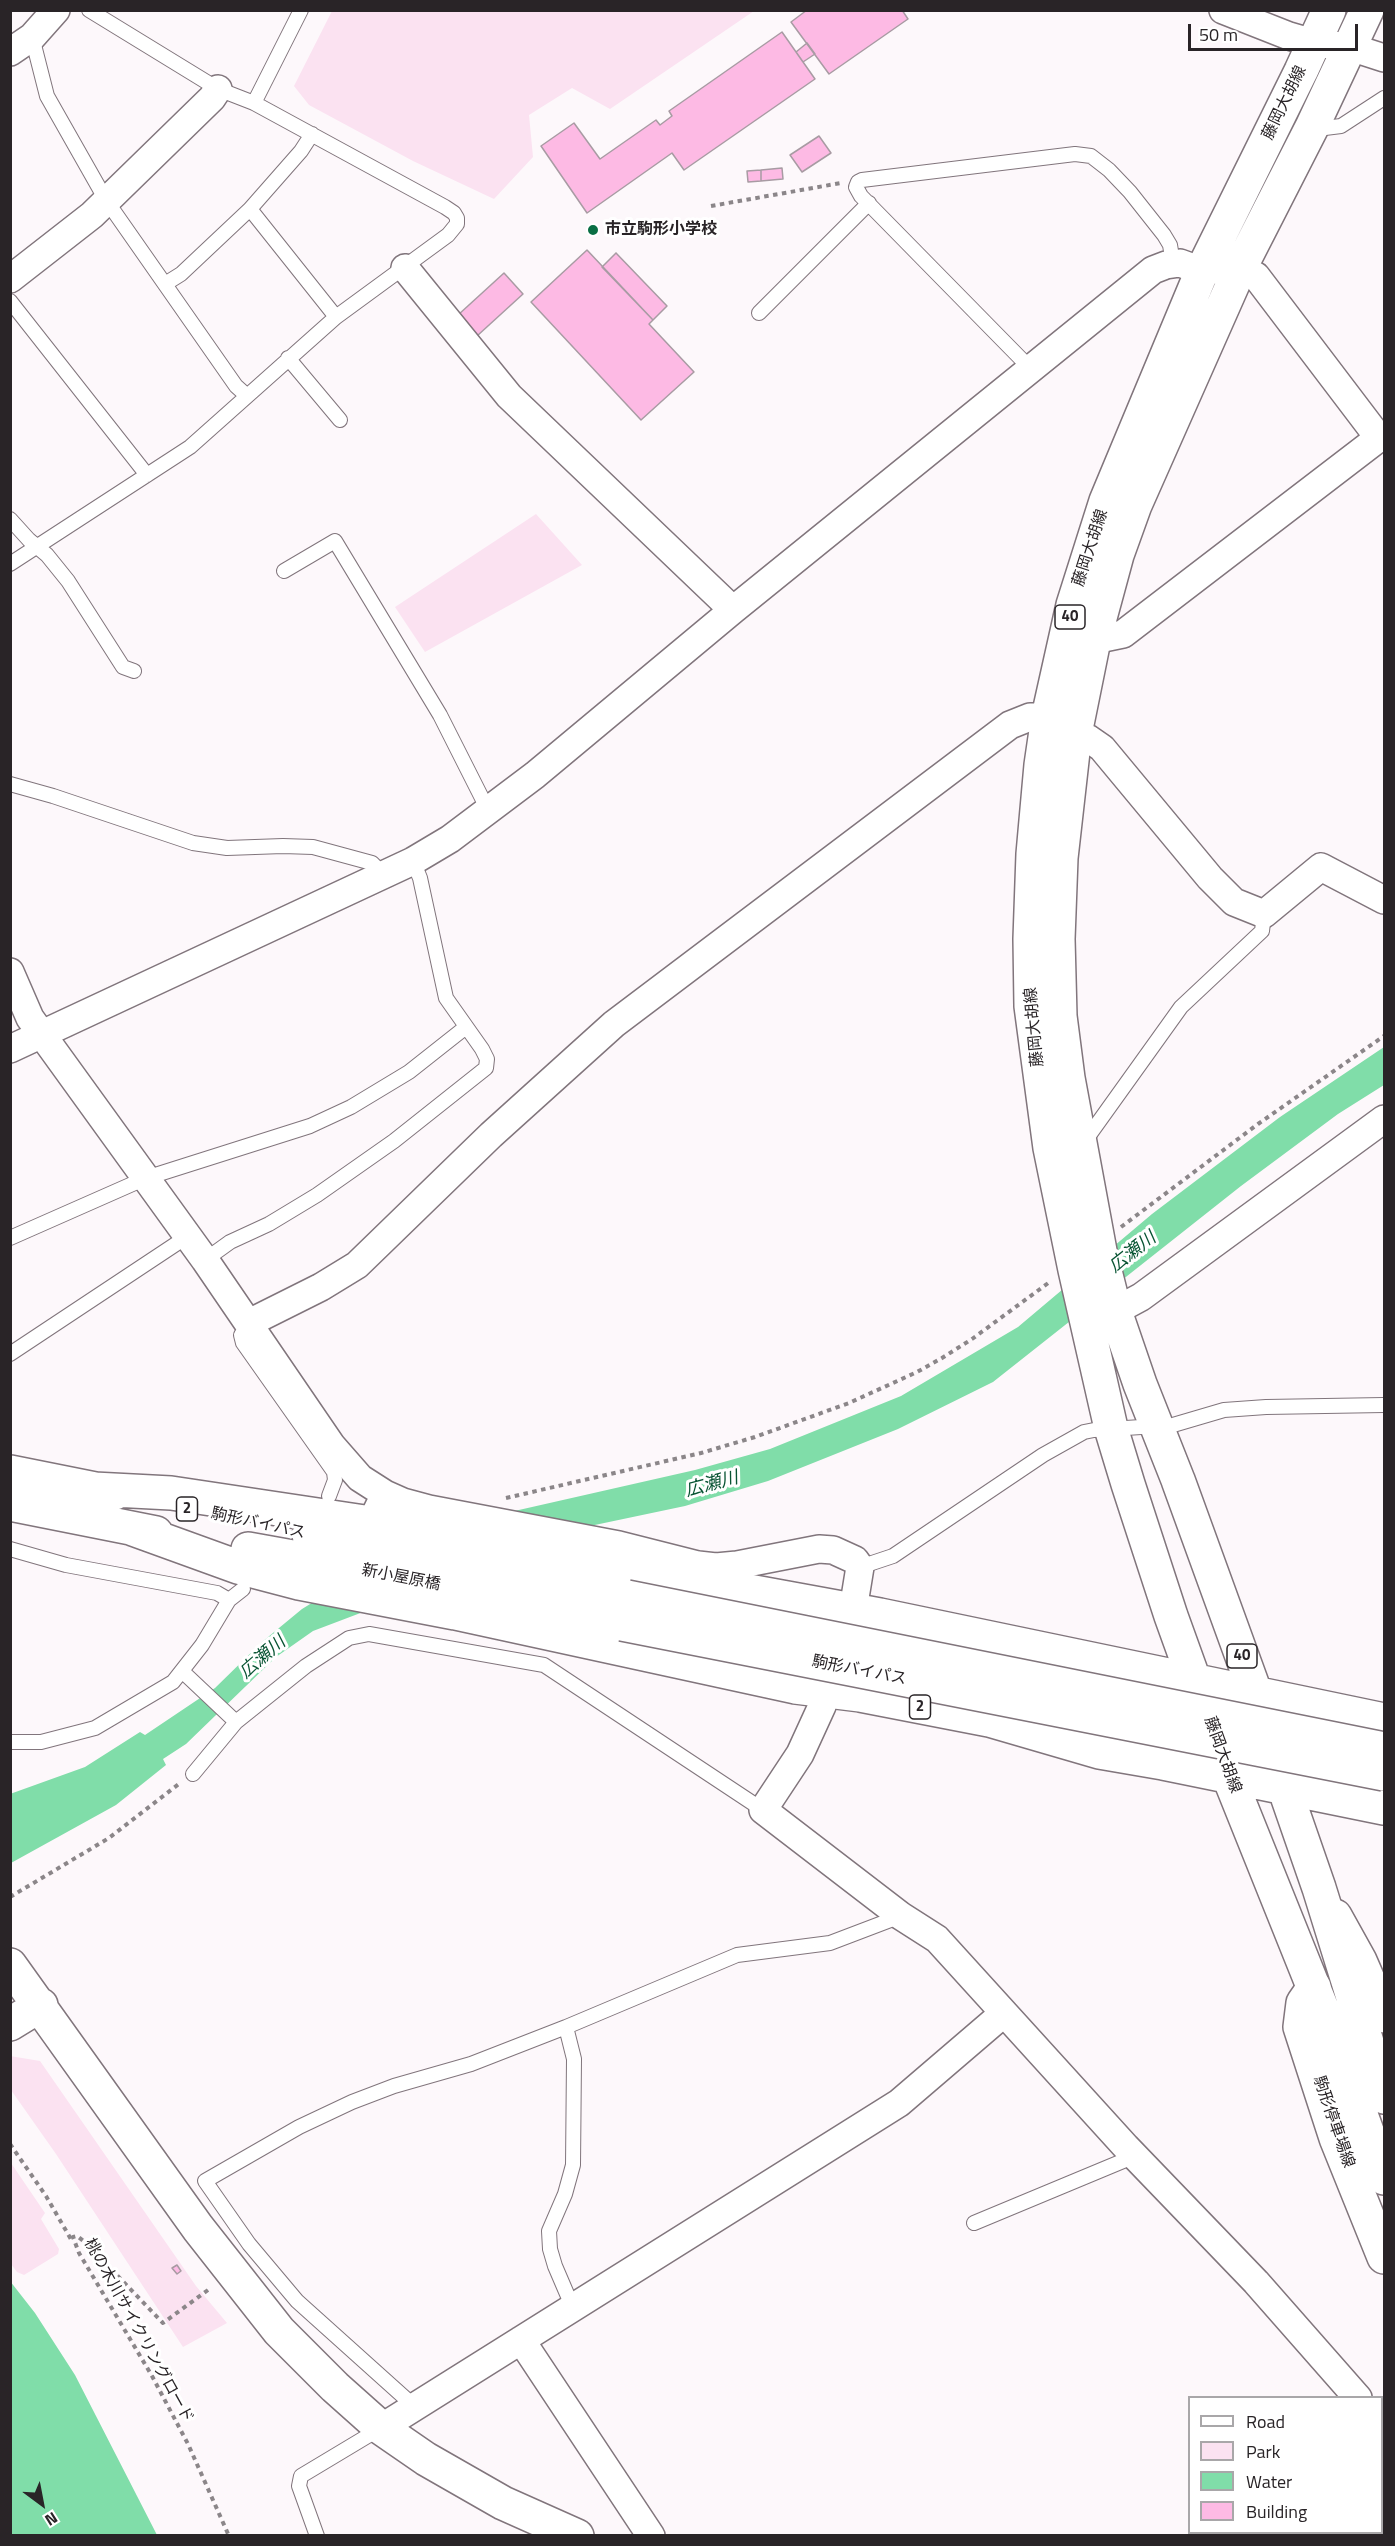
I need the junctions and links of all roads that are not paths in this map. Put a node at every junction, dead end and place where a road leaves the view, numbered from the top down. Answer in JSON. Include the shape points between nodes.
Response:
{"nodes":[{"id":1,"x":56,"y":10,"type":"edge"},
{"id":2,"x":89,"y":10,"type":"edge"},
{"id":3,"x":301,"y":10,"type":"edge"},
{"id":4,"x":1223,"y":10,"type":"edge"},
{"id":5,"x":1329,"y":10,"type":"edge"},
{"id":6,"x":1367,"y":10,"type":"edge"},
{"id":7,"x":1313,"y":43,"type":"junction"},
{"id":8,"x":21,"y":44,"type":"edge"},
{"id":9,"x":1350,"y":46,"type":"junction"},
{"id":10,"x":1384,"y":58,"type":"edge"},
{"id":11,"x":218,"y":89,"type":"junction"},
{"id":12,"x":1384,"y":98,"type":"edge"},
{"id":13,"x":254,"y":103,"type":"junction"},
{"id":14,"x":1312,"y":127,"type":"junction"},
{"id":15,"x":312,"y":134,"type":"junction"},
{"id":16,"x":106,"y":200,"type":"junction"},
{"id":17,"x":869,"y":203,"type":"junction"},
{"id":18,"x":250,"y":209,"type":"junction"},
{"id":19,"x":1188,"y":267,"type":"junction"},
{"id":20,"x":405,"y":268,"type":"junction"},
{"id":21,"x":1240,"y":268,"type":"junction"},
{"id":22,"x":10,"y":279,"type":"edge"},
{"id":23,"x":165,"y":284,"type":"junction"},
{"id":24,"x":10,"y":301,"type":"edge"},
{"id":25,"x":759,"y":313,"type":"dead end"},
{"id":26,"x":336,"y":317,"type":"junction"},
{"id":27,"x":288,"y":358,"type":"junction"},
{"id":28,"x":1030,"y":368,"type":"junction"},
{"id":29,"x":246,"y":395,"type":"junction"},
{"id":30,"x":340,"y":420,"type":"dead end"},
{"id":31,"x":1382,"y":439,"type":"edge"},
{"id":32,"x":147,"y":475,"type":"junction"},
{"id":33,"x":10,"y":519,"type":"edge"},
{"id":34,"x":37,"y":547,"type":"junction"},
{"id":35,"x":10,"y":564,"type":"edge"},
{"id":36,"x":284,"y":571,"type":"dead end"},
{"id":37,"x":733,"y":610,"type":"junction"},
{"id":38,"x":1094,"y":640,"type":"junction"},
{"id":39,"x":134,"y":671,"type":"dead end"},
{"id":40,"x":1062,"y":726,"type":"junction"},
{"id":41,"x":10,"y":784,"type":"edge"},
{"id":42,"x":489,"y":812,"type":"junction"},
{"id":43,"x":413,"y":861,"type":"junction"},
{"id":44,"x":384,"y":875,"type":"junction"},
{"id":45,"x":1384,"y":900,"type":"edge"},
{"id":46,"x":1264,"y":914,"type":"junction"},
{"id":47,"x":10,"y":972,"type":"edge"},
{"id":48,"x":466,"y":1027,"type":"junction"},
{"id":49,"x":42,"y":1034,"type":"junction"},
{"id":50,"x":10,"y":1049,"type":"edge"},
{"id":51,"x":1384,"y":1119,"type":"edge"},
{"id":52,"x":1078,"y":1139,"type":"junction"},
{"id":53,"x":146,"y":1178,"type":"junction"},
{"id":54,"x":188,"y":1236,"type":"junction"},
{"id":55,"x":10,"y":1238,"type":"edge"},
{"id":56,"x":1087,"y":1257,"type":"junction"},
{"id":57,"x":205,"y":1260,"type":"junction"},
{"id":58,"x":1106,"y":1312,"type":"junction"},
{"id":59,"x":249,"y":1323,"type":"junction"},
{"id":60,"x":10,"y":1354,"type":"edge"},
{"id":61,"x":1384,"y":1406,"type":"edge"},
{"id":62,"x":1158,"y":1426,"type":"junction"},
{"id":63,"x":1112,"y":1428,"type":"junction"},
{"id":64,"x":10,"y":1472,"type":"edge"},
{"id":65,"x":385,"y":1494,"type":"junction"},
{"id":66,"x":329,"y":1496,"type":"dead end"},
{"id":67,"x":10,"y":1504,"type":"edge"},
{"id":68,"x":133,"y":1529,"type":"junction"},
{"id":69,"x":378,"y":1532,"type":"junction"},
{"id":70,"x":10,"y":1549,"type":"edge"},
{"id":71,"x":326,"y":1563,"type":"joint"},
{"id":72,"x":860,"y":1567,"type":"junction"},
{"id":73,"x":512,"y":1576,"type":"joint"},
{"id":74,"x":243,"y":1589,"type":"dead end"},
{"id":75,"x":229,"y":1600,"type":"junction"},
{"id":76,"x":465,"y":1603,"type":"junction"},
{"id":77,"x":625,"y":1610,"type":"junction"},
{"id":78,"x":853,"y":1610,"type":"junction"},
{"id":79,"x":1171,"y":1616,"type":"junction"},
{"id":80,"x":1114,"y":1663,"type":"junction"},
{"id":81,"x":187,"y":1676,"type":"junction"},
{"id":82,"x":1195,"y":1678,"type":"junction"},
{"id":83,"x":826,"y":1691,"type":"junction"},
{"id":84,"x":1255,"y":1692,"type":"junction"},
{"id":85,"x":233,"y":1720,"type":"junction"},
{"id":86,"x":1384,"y":1720,"type":"edge"},
{"id":87,"x":10,"y":1742,"type":"edge"},
{"id":88,"x":1384,"y":1749,"type":"edge"},
{"id":89,"x":192,"y":1774,"type":"road end"},
{"id":90,"x":1384,"y":1774,"type":"edge"},
{"id":91,"x":1230,"y":1777,"type":"junction"},
{"id":92,"x":1284,"y":1787,"type":"junction"},
{"id":93,"x":1384,"y":1808,"type":"edge"},
{"id":94,"x":763,"y":1810,"type":"junction"},
{"id":95,"x":1319,"y":1888,"type":"junction"},
{"id":96,"x":901,"y":1916,"type":"junction"},
{"id":97,"x":10,"y":1965,"type":"edge"},
{"id":98,"x":1314,"y":1987,"type":"junction"},
{"id":99,"x":41,"y":2005,"type":"junction"},
{"id":100,"x":1004,"y":2013,"type":"junction"},
{"id":101,"x":1384,"y":2016,"type":"edge"},
{"id":102,"x":10,"y":2024,"type":"edge"},
{"id":103,"x":566,"y":2027,"type":"junction"},
{"id":104,"x":1384,"y":2097,"type":"edge"},
{"id":105,"x":1135,"y":2156,"type":"junction"},
{"id":106,"x":1384,"y":2178,"type":"edge"},
{"id":107,"x":974,"y":2223,"type":"dead end"},
{"id":108,"x":1384,"y":2257,"type":"edge"},
{"id":109,"x":573,"y":2308,"type":"junction"},
{"id":110,"x":521,"y":2340,"type":"junction"},
{"id":111,"x":1357,"y":2396,"type":"edge"},
{"id":112,"x":415,"y":2407,"type":"junction"},
{"id":113,"x":381,"y":2428,"type":"junction"},
{"id":114,"x":317,"y":2535,"type":"edge"},
{"id":115,"x":577,"y":2535,"type":"edge"},
{"id":116,"x":651,"y":2535,"type":"edge"}],
"edges":[{"from":1,"to":8,"type":"street"},
{"from":2,"to":11,"type":"lane"},
{"from":3,"to":13,"type":"lane"},
{"from":4,"to":7,"type":"street"},
{"from":5,"to":7,"type":"main road","name":"藤岡大胡線","number":"40"},
{"from":6,"to":9,"type":"main road","name":"藤岡大胡線","number":"40"},
{"from":7,"to":9,"type":"street"},
{"from":7,"to":19,"type":"main road","name":"藤岡大胡線","number":"40","via":[[1301,71]]},
{"from":8,"to":16,"type":"lane"},
{"from":9,"to":10,"type":"street"},
{"from":9,"to":14,"type":"main road","name":"藤岡大胡線","number":"40"},
{"from":11,"to":13,"type":"lane"},
{"from":11,"to":16,"type":"street"},
{"from":12,"to":14,"type":"lane","via":[[1341,126]]},
{"from":13,"to":15,"type":"lane"},
{"from":14,"to":21,"type":"main road","name":"藤岡大胡線","number":"40"},
{"from":15,"to":18,"type":"lane"},
{"from":15,"to":20,"type":"lane","via":[[454,213],[457,218],[453,229]]},
{"from":16,"to":22,"type":"street"},
{"from":16,"to":23,"type":"lane"},
{"from":17,"to":19,"type":"lane","via":[[856,187],[862,180],[1075,154],[1091,156],[1130,192]]},
{"from":17,"to":25,"type":"lane"},
{"from":17,"to":28,"type":"lane"},
{"from":18,"to":23,"type":"lane","via":[[181,274]]},
{"from":18,"to":26,"type":"lane"},
{"from":19,"to":21,"type":"street"},
{"from":19,"to":28,"type":"street","via":[[1153,270]]},
{"from":19,"to":40,"type":"main road","name":"藤岡大胡線","number":"40","via":[[1073,605]]},
{"from":20,"to":26,"type":"lane"},
{"from":20,"to":37,"type":"street","via":[[510,396]]},
{"from":21,"to":31,"type":"street","via":[[1256,276],[1266,288]]},
{"from":21,"to":38,"type":"main road","name":"藤岡大胡線","number":"40","via":[[1135,506]]},
{"from":23,"to":29,"type":"lane"},
{"from":24,"to":32,"type":"lane"},
{"from":26,"to":27,"type":"lane"},
{"from":27,"to":29,"type":"lane"},
{"from":27,"to":30,"type":"lane"},
{"from":28,"to":37,"type":"street"},
{"from":29,"to":32,"type":"lane","via":[[190,447]]},
{"from":31,"to":38,"type":"street","via":[[1123,634]]},
{"from":32,"to":34,"type":"lane"},
{"from":33,"to":34,"type":"lane"},
{"from":34,"to":35,"type":"lane"},
{"from":34,"to":39,"type":"lane","via":[[68,581],[123,667]]},
{"from":36,"to":42,"type":"lane","via":[[335,541],[440,716]]},
{"from":37,"to":42,"type":"street"},
{"from":38,"to":40,"type":"main road","name":"藤岡大胡線","number":"40"},
{"from":40,"to":46,"type":"street","via":[[1102,748],[1234,902]]},
{"from":40,"to":52,"type":"main road","name":"藤岡大胡線","number":"40","via":[[1060,1016]]},
{"from":40,"to":56,"type":"main road","name":"藤岡大胡線","number":"40","via":[[1033,854],[1031,1006],[1050,1149]]},
{"from":40,"to":59,"type":"street","via":[[1030,717],[1010,725],[615,1024],[491,1135],[357,1265]]},
{"from":41,"to":44,"type":"lane","via":[[193,843],[227,848],[313,847],[372,863]]},
{"from":42,"to":43,"type":"street"},
{"from":43,"to":44,"type":"street"},
{"from":43,"to":48,"type":"lane","via":[[446,998]]},
{"from":44,"to":49,"type":"street"},
{"from":45,"to":46,"type":"street","via":[[1321,867]]},
{"from":46,"to":52,"type":"lane","via":[[1262,931],[1181,1007],[1090,1134]]},
{"from":47,"to":49,"type":"street","via":[[30,1018]]},
{"from":48,"to":53,"type":"lane","via":[[409,1072],[351,1107],[310,1126]]},
{"from":48,"to":57,"type":"lane","via":[[487,1059],[486,1068],[317,1196],[230,1242]]},
{"from":49,"to":50,"type":"street"},
{"from":49,"to":53,"type":"street"},
{"from":51,"to":58,"type":"street","via":[[1141,1297]]},
{"from":52,"to":56,"type":"main road","name":"藤岡大胡線","number":"40"},
{"from":53,"to":54,"type":"street"},
{"from":53,"to":55,"type":"lane"},
{"from":54,"to":57,"type":"street"},
{"from":54,"to":60,"type":"lane"},
{"from":56,"to":58,"type":"main road","number":"40"},
{"from":57,"to":59,"type":"street"},
{"from":58,"to":62,"type":"main road","number":"40"},
{"from":58,"to":63,"type":"main road","name":"藤岡大胡線","number":"40"},
{"from":59,"to":65,"type":"street","via":[[332,1446],[360,1478]]},
{"from":59,"to":66,"type":"lane","via":[[241,1335],[243,1343],[334,1472]]},
{"from":61,"to":62,"type":"lane","via":[[1234,1409]]},
{"from":62,"to":63,"type":"lane"},
{"from":62,"to":84,"type":"main road","number":"40"},
{"from":63,"to":72,"type":"lane","via":[[1071,1438],[893,1556]]},
{"from":63,"to":79,"type":"main road","name":"藤岡大胡線","number":"40"},
{"from":64,"to":69,"type":"main road","name":"駒形バイパス","number":"2","via":[[94,1489]]},
{"from":65,"to":69,"type":"street"},
{"from":65,"to":72,"type":"street","via":[[429,1509],[619,1545],[680,1562],[716,1567],[819,1549],[855,1560]]},
{"from":67,"to":68,"type":"main road","name":"駒形バイパス","number":"2"},
{"from":68,"to":71,"type":"main road","name":"駒形バイパス","number":"2"},
{"from":68,"to":76,"type":"main road","number":"2","via":[[238,1567],[298,1583]]},
{"from":69,"to":73,"type":"main road","name":"新小屋原橋","number":"2"},
{"from":69,"to":78,"type":"main road","number":"2"},
{"from":70,"to":75,"type":"lane","via":[[66,1564],[217,1593]]},
{"from":71,"to":76,"type":"main road","name":"新小屋原橋","number":"2"},
{"from":72,"to":78,"type":"street"},
{"from":73,"to":77,"type":"main road","name":"駒形バイパス","number":"2"},
{"from":74,"to":75,"type":"lane"},
{"from":75,"to":81,"type":"lane"},
{"from":76,"to":77,"type":"main road","name":"駒形バイパス","number":"2"},
{"from":76,"to":83,"type":"main road","number":"2","via":[[795,1687]]},
{"from":77,"to":88,"type":"main road","name":"駒形バイパス","number":"2","bridge":true},
{"from":77,"to":90,"type":"main road","name":"駒形バイパス","number":"2","bridge":true},
{"from":78,"to":80,"type":"main road","number":"2"},
{"from":78,"to":83,"type":"street"},
{"from":79,"to":80,"type":"main road","via":[[1155,1644],[1142,1654]]},
{"from":79,"to":82,"type":"main road","name":"藤岡大胡線","number":"40"},
{"from":80,"to":82,"type":"main road","number":"2"},
{"from":81,"to":85,"type":"lane"},
{"from":81,"to":87,"type":"lane","via":[[95,1728],[40,1742]]},
{"from":82,"to":84,"type":"main road","number":"2"},
{"from":82,"to":91,"type":"main road","name":"藤岡大胡線","number":"40"},
{"from":83,"to":91,"type":"main road","number":"2","via":[[989,1720],[1099,1752]]},
{"from":83,"to":94,"type":"street","via":[[800,1754]]},
{"from":84,"to":86,"type":"main road","number":"2"},
{"from":84,"to":92,"type":"main road","number":"40"},
{"from":85,"to":89,"type":"lane"},
{"from":85,"to":94,"type":"lane","via":[[326,1652],[349,1638],[369,1634],[544,1665]]},
{"from":91,"to":92,"type":"main road","number":"2"},
{"from":91,"to":98,"type":"main road","name":"藤岡大胡線","number":"40"},
{"from":92,"to":93,"type":"main road","number":"2"},
{"from":92,"to":95,"type":"main road","number":"40"},
{"from":94,"to":96,"type":"street"},
{"from":95,"to":101,"type":"main road","via":[[1360,1961]]},
{"from":95,"to":104,"type":"main road","number":"40"},
{"from":96,"to":100,"type":"street","via":[[937,1939]]},
{"from":96,"to":103,"type":"lane","via":[[830,1943],[737,1955]]},
{"from":97,"to":99,"type":"main road"},
{"from":98,"to":106,"type":"main road","name":"藤岡大胡線","number":"40"},
{"from":98,"to":108,"type":"main road","name":"駒形停車場線","via":[[1303,2003],[1300,2027],[1336,2138]]},
{"from":99,"to":102,"type":"main road"},
{"from":99,"to":113,"type":"main road","via":[[246,2292],[279,2331]]},
{"from":100,"to":105,"type":"street"},
{"from":100,"to":109,"type":"street","via":[[900,2103]]},
{"from":103,"to":109,"type":"lane","via":[[574,2059],[573,2165],[549,2231],[555,2266]]},
{"from":103,"to":112,"type":"lane","via":[[471,2064],[352,2102],[299,2127],[205,2181],[249,2244],[297,2301]]},
{"from":105,"to":107,"type":"lane"},
{"from":105,"to":111,"type":"street","via":[[1256,2282]]},
{"from":109,"to":110,"type":"street"},
{"from":110,"to":112,"type":"street"},
{"from":110,"to":116,"type":"street"},
{"from":112,"to":113,"type":"street"},
{"from":113,"to":114,"type":"lane","via":[[301,2476],[299,2486]]},
{"from":113,"to":115,"type":"main road","via":[[464,2482],[534,2519]]}]}
